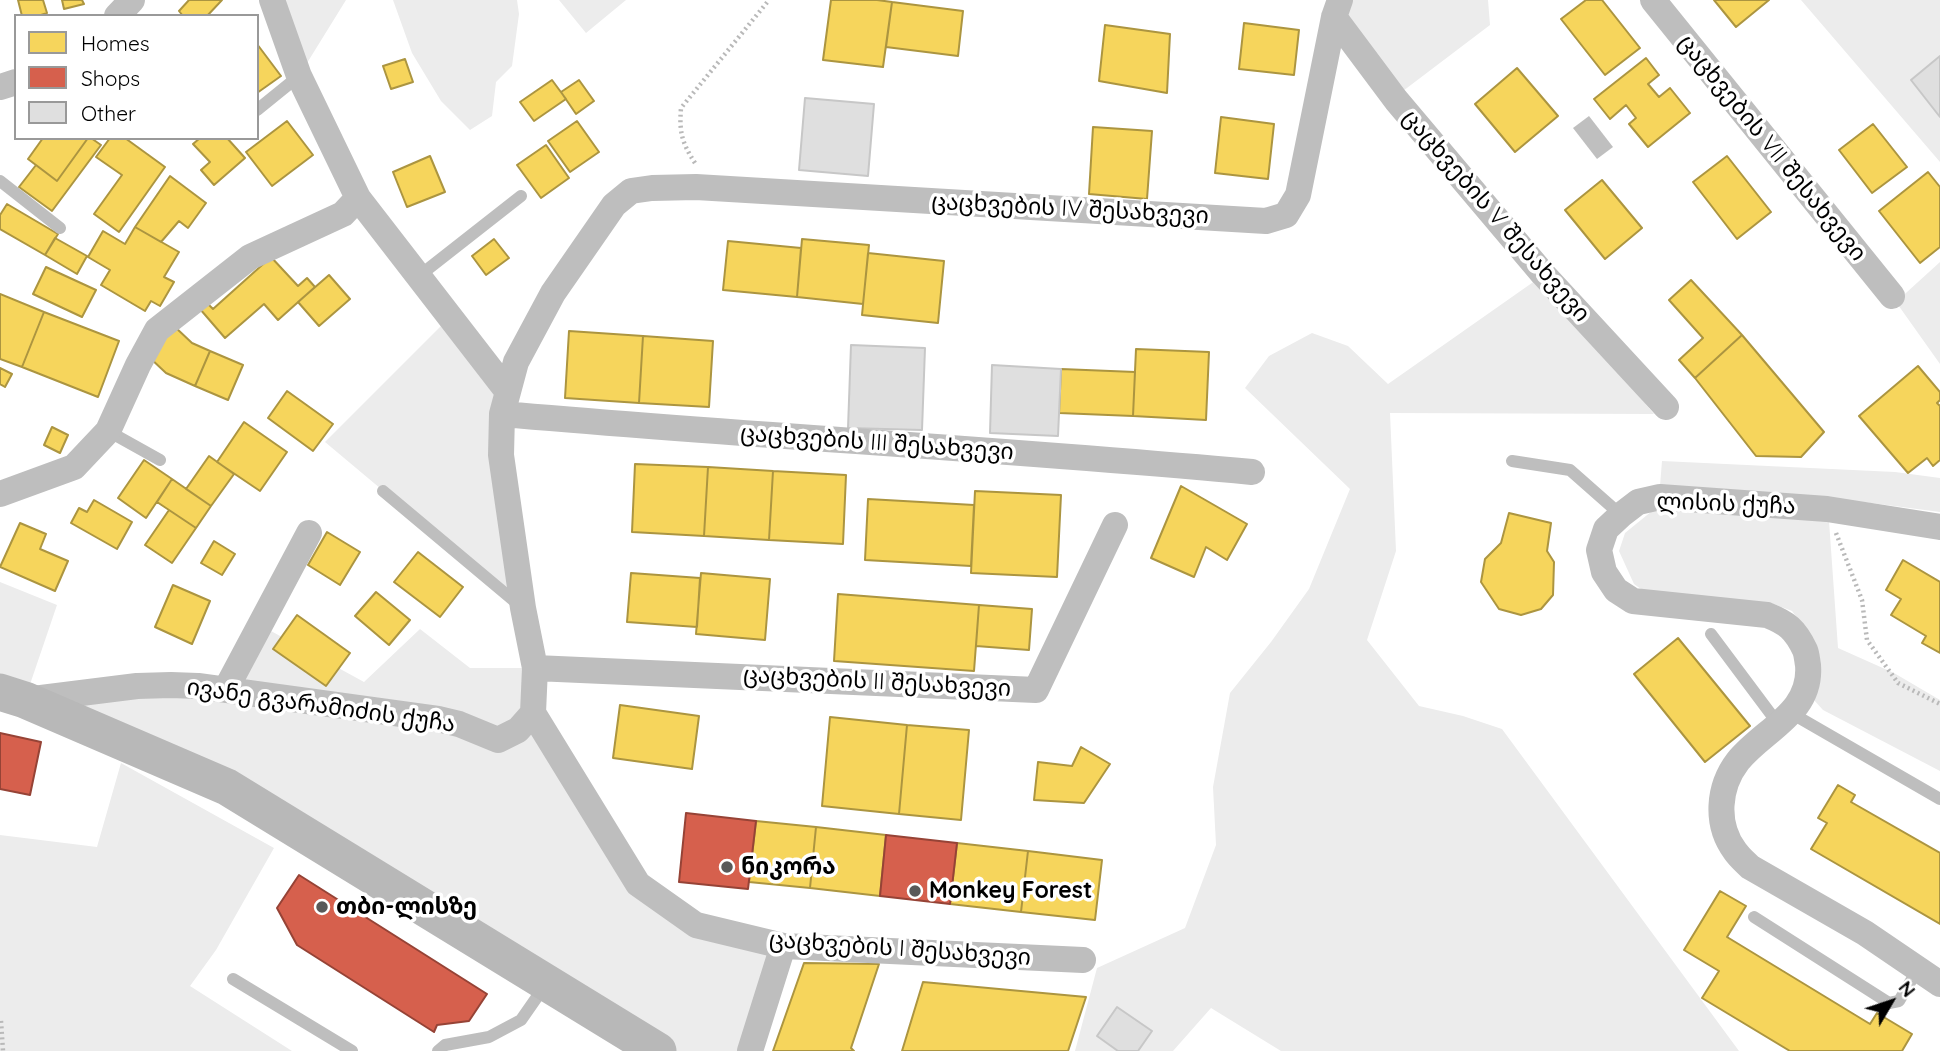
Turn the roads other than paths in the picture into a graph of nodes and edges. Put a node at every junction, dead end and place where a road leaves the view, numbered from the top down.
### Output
1 (132, 0) edge
2 (272, 0) edge
3 (1653, 0) edge
4 (1337, 9) edge
5 (119, 14) edge
6 (299, 76) junction
7 (259, 108) edge
8 (0, 181) edge
9 (521, 196) dead end
10 (358, 198) junction
11 (60, 228) dead end
12 (419, 276) junction
13 (1892, 296) dead end
14 (505, 403) junction
15 (1667, 407) dead end
16 (108, 431) junction
17 (160, 460) dead end
18 (1512, 461) dead end
19 (1252, 472) dead end
20 (383, 491) dead end
21 (0, 494) edge
22 (1621, 515) junction
23 (1115, 525) dead end
24 (1935, 529) edge
25 (309, 533) dead end
26 (523, 608) junction
27 (1711, 634) dead end
28 (535, 668) junction
29 (226, 690) junction
30 (12, 696) edge
31 (533, 713) junction
32 (1785, 719) junction
33 (1940, 799) edge
34 (1754, 917) dead end
35 (783, 946) junction
36 (1083, 960) dead end
37 (1918, 969) junction
38 (233, 979) dead end
39 (547, 984) junction
40 (1940, 984) edge
41 (352, 1051) edge
42 (439, 1051) edge
43 (658, 1051) edge
44 (750, 1051) edge

1 - 5 street
2 - 6 street
3 - 13 street, ცაცხვების VII შესახვევი
4 - 14 street, ცაცხვების IV შესახვევი
4 - 15 street, ცაცხვების V შესახვევი
6 - 7 lane
6 - 10 street
8 - 11 lane
9 - 12 lane
10 - 12 street
10 - 16 street
12 - 14 street
14 - 19 street, ცაცხვების III შესახვევი
14 - 26 street
16 - 17 lane
16 - 21 street
18 - 22 lane
20 - 26 lane
22 - 24 street, ლისის ქუჩა
22 - 32 street, ლისის ქუჩა
23 - 28 street, ცაცხვების II შესახვევი
25 - 29 street
26 - 28 street
27 - 32 lane
28 - 31 street
29 - 30 street, ივანე გვარამიძის ქუჩა
29 - 31 street, ივანე გვარამიძის ქუჩა
30 - 39 main road
31 - 35 street, ცაცხვების I შესახვევი
32 - 33 lane
32 - 37 street, ლისის ქუჩა
34 - 37 lane
35 - 36 street, ცაცხვების I შესახვევი
35 - 44 street
37 - 40 street, ლისის ქუჩა
38 - 41 lane
39 - 42 lane
39 - 43 main road

